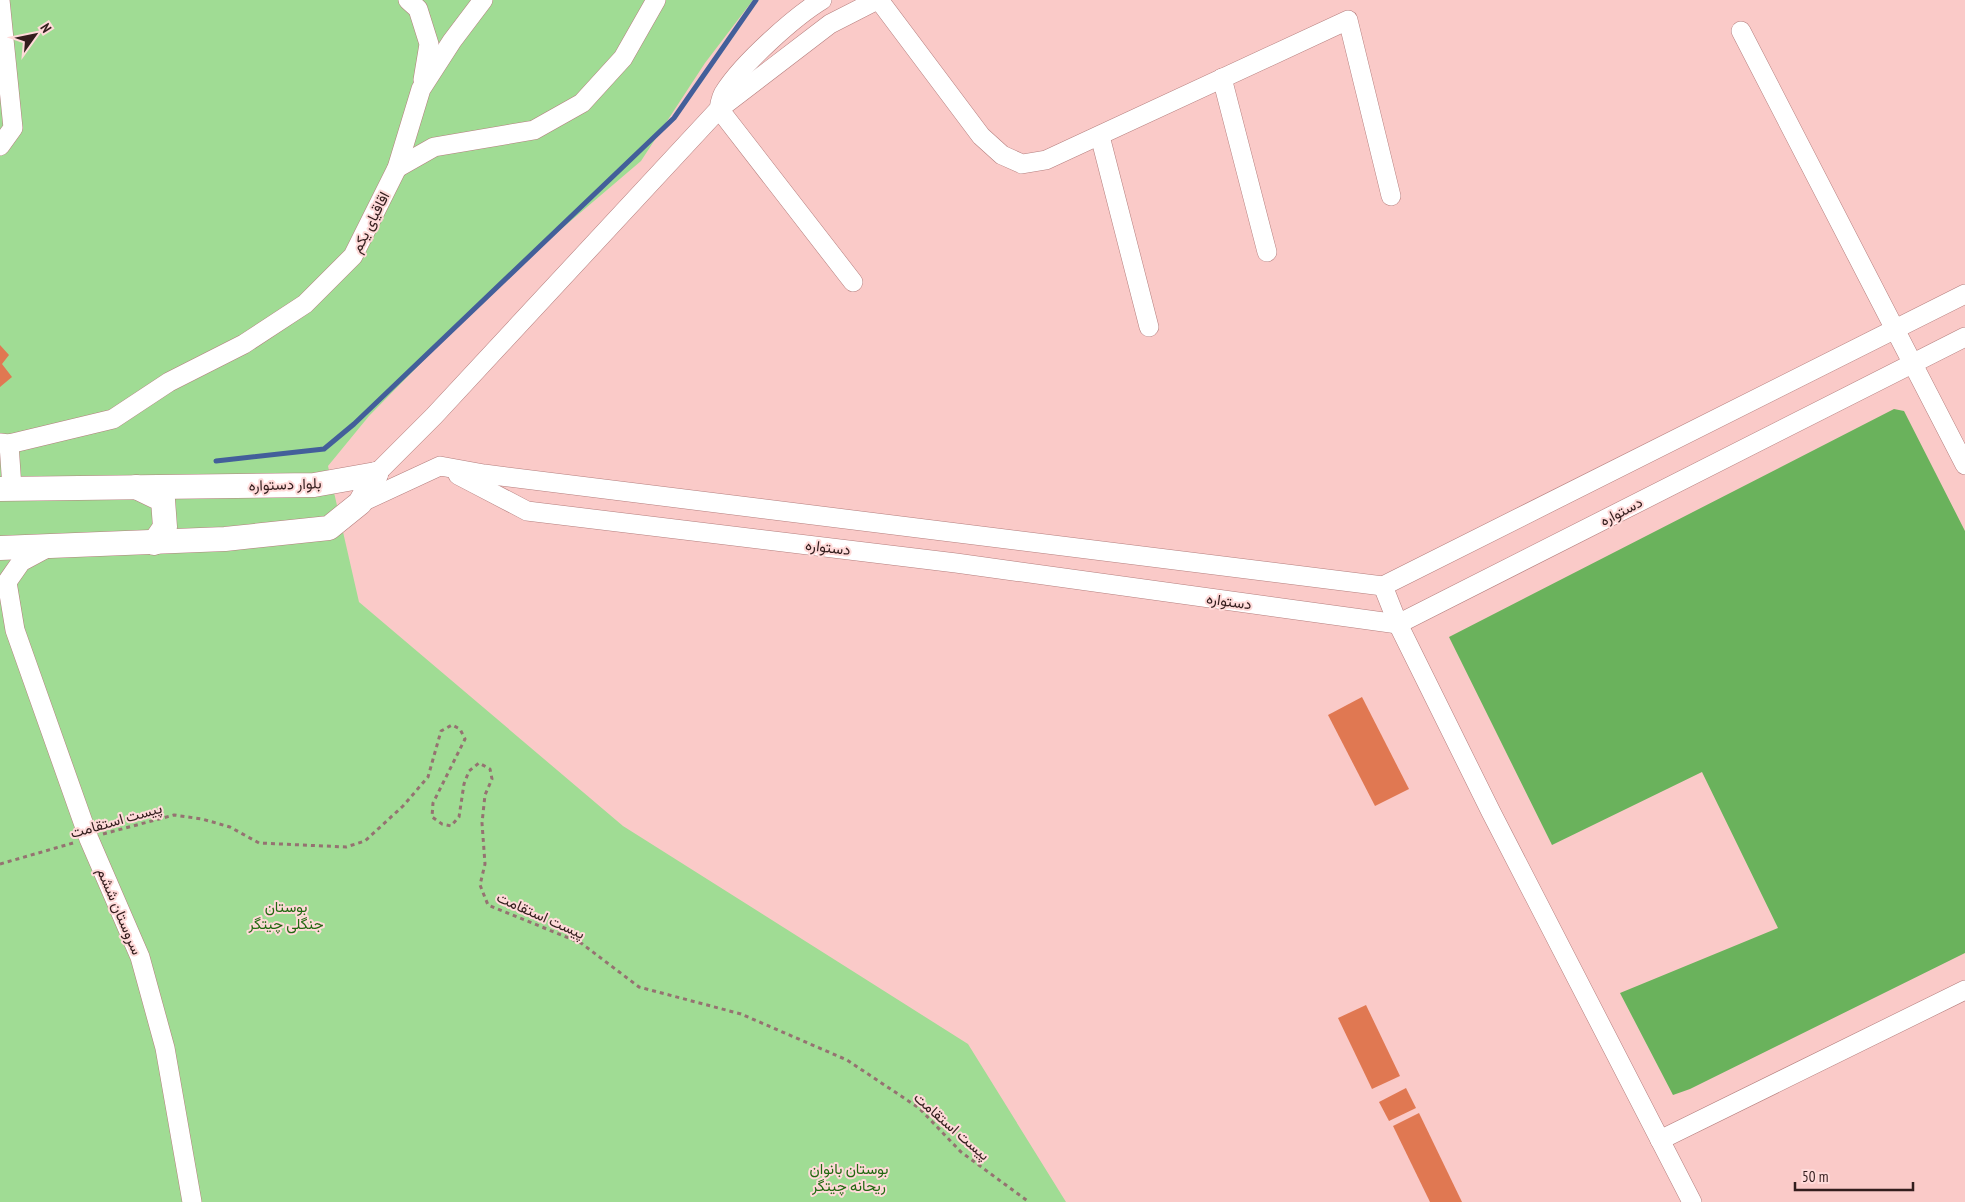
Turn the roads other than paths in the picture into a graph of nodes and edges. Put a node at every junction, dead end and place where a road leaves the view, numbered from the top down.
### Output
1 (0, 0) edge
2 (408, 0) edge
3 (483, 0) edge
4 (656, 0) edge
5 (822, 0) edge
6 (878, 0) edge
7 (1741, 31) dead end
8 (1222, 78) junction
9 (421, 89) junction
10 (719, 109) junction
11 (1100, 136) junction
12 (0, 146) edge
13 (397, 168) junction
14 (1391, 196) dead end
15 (1267, 252) dead end
16 (853, 282) dead end
17 (1965, 294) edge
18 (1149, 327) dead end
19 (1895, 329) junction
20 (1965, 337) edge
21 (1913, 364) junction
22 (4, 444) edge
23 (1965, 465) edge
24 (440, 466) junction
25 (376, 474) junction
26 (134, 487) junction
27 (6, 488) edge
28 (360, 503) junction
29 (154, 542) junction
30 (50, 546) junction
31 (0, 548) edge
32 (1383, 586) junction
33 (0, 604) edge
34 (1398, 624) junction
35 (15, 630) junction
36 (1965, 990) edge
37 (1660, 1140) junction
38 (192, 1202) edge
39 (1692, 1202) edge

1 - 12 street
2 - 9 street
3 - 9 street
4 - 13 street
5 - 10 street
6 - 10 street
6 - 11 street
7 - 19 street
8 - 11 street
8 - 14 street
8 - 15 street
9 - 13 street, اقاقیای یکم
10 - 16 street
10 - 25 street
11 - 18 street
13 - 22 street, اقاقیای یکم
17 - 19 street
19 - 21 street
19 - 32 street
20 - 21 street, دستواره
21 - 23 street
21 - 34 street, دستواره
22 - 27 street
24 - 28 street
24 - 32 street
24 - 34 street, دستواره
25 - 26 main road, بلوار دستواره
25 - 28 main road
26 - 27 main road, بلوار دستواره
26 - 29 main road
28 - 29 main road
29 - 30 main road
30 - 31 main road
30 - 35 street
32 - 34 street
33 - 35 street
34 - 37 street
35 - 38 street, سروستان ششم
36 - 37 street
37 - 39 street

